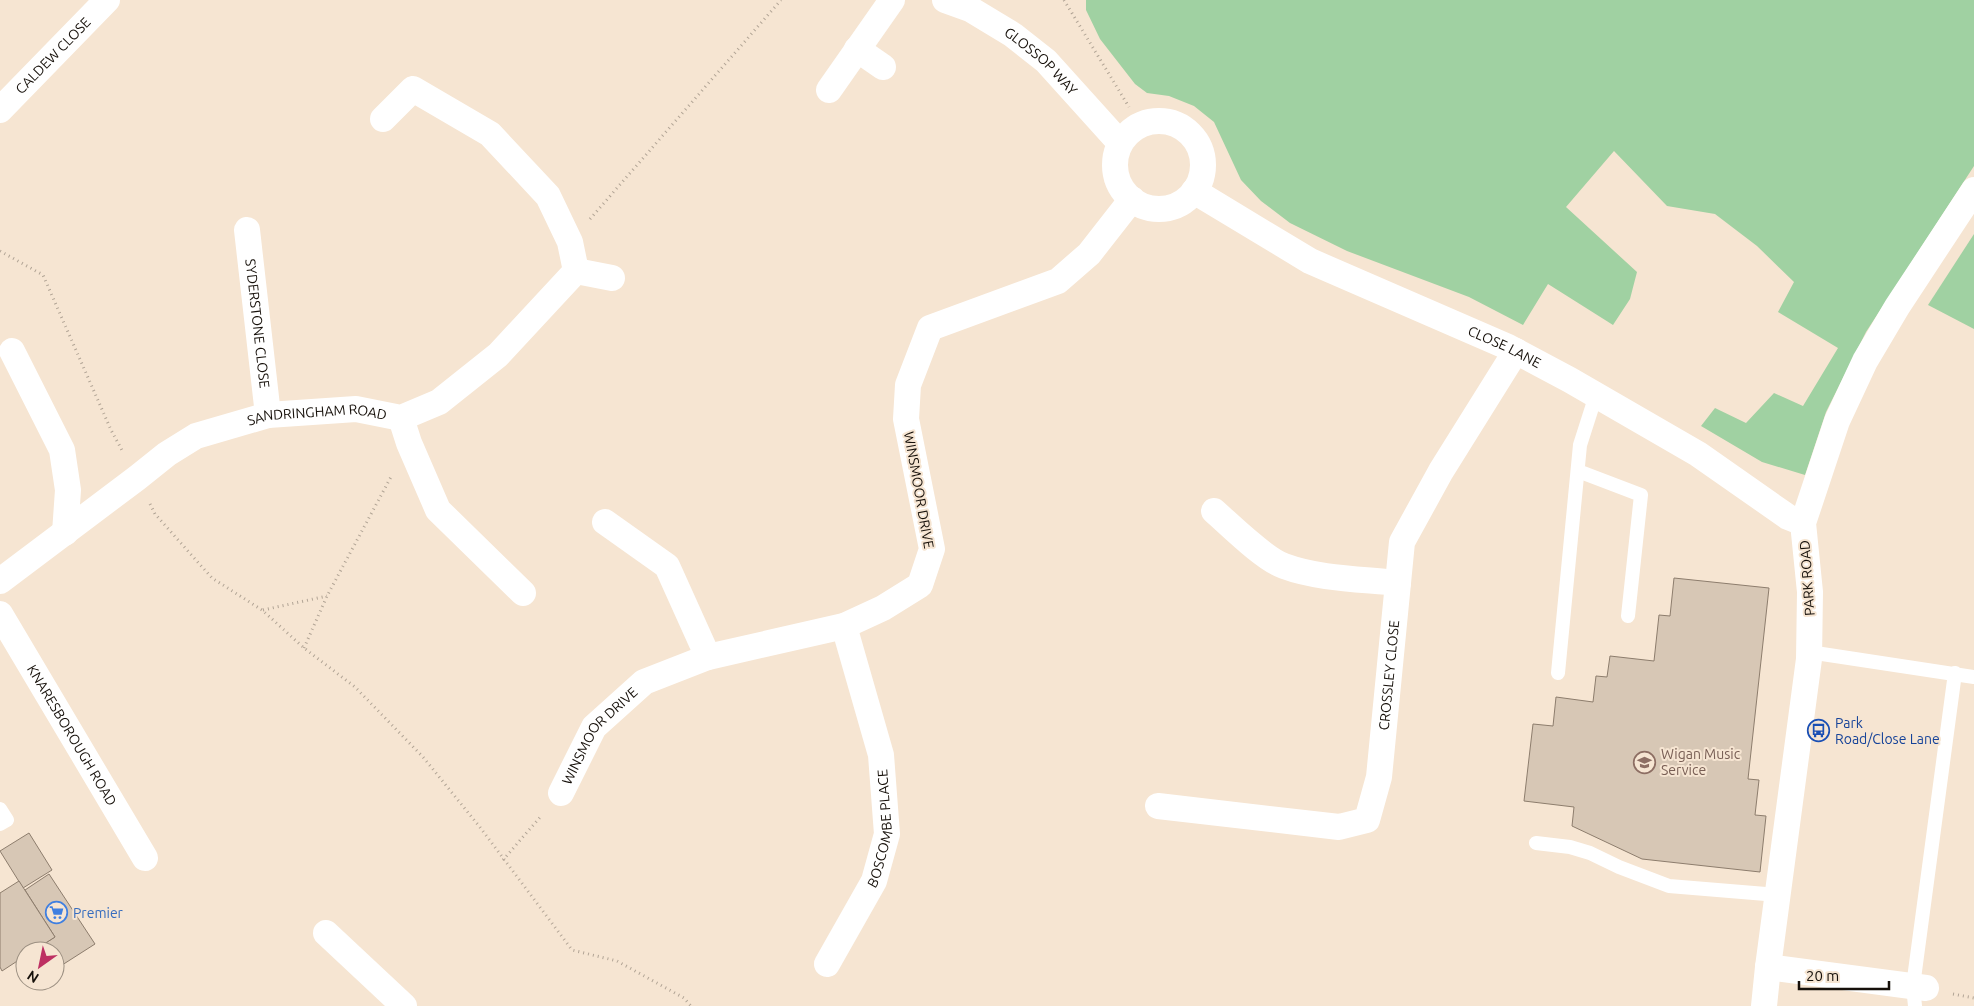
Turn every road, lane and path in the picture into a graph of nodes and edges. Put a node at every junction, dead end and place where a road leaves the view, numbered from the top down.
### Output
1 (107, 0) edge
2 (781, 0) edge
3 (892, 0) edge
4 (945, 0) edge
5 (1064, 0) edge
6 (858, 49) junction
7 (882, 67) dead end
8 (829, 90) dead end
9 (0, 110) edge
10 (383, 118) dead end
11 (1139, 125) junction
12 (1120, 142) junction
13 (1194, 190) junction
14 (1974, 190) edge
15 (1132, 199) junction
16 (246, 230) dead end
17 (570, 242) junction
18 (0, 251) edge
19 (576, 271) junction
20 (612, 278) dead end
21 (12, 351) dead end
22 (1516, 351) junction
23 (1596, 396) junction
24 (268, 415) junction
25 (401, 418) junction
26 (409, 443) junction
27 (1578, 471) junction
28 (137, 478) junction
29 (1214, 511) dead end
30 (605, 522) dead end
31 (1803, 523) junction
32 (65, 533) junction
33 (0, 580) edge
34 (1398, 583) junction
35 (523, 593) dead end
36 (327, 596) junction
37 (262, 610) junction
38 (0, 614) edge
39 (1628, 616) dead end
40 (844, 626) junction
41 (304, 648) junction
42 (1809, 652) junction
43 (708, 657) junction
44 (1558, 673) dead end
45 (1956, 673) junction
46 (1974, 677) edge
47 (561, 793) joint
48 (1158, 806) dead end
49 (0, 808) edge
50 (0, 824) edge
51 (1536, 843) dead end
52 (145, 858) dead end
53 (503, 860) junction
54 (1778, 894) junction
55 (326, 933) dead end
56 (827, 964) dead end
57 (1768, 967) junction
58 (1918, 993) edge
59 (404, 1006) edge
60 (691, 1006) edge
61 (1764, 1006) edge

1 - 9 street, CALDEW CLOSE
2 - 17 path
3 - 6 street
4 - 12 street, GLOSSOP WAY
5 - 11 path
6 - 7 street
6 - 8 street
10 - 17 street
11 - 12 street
11 - 13 street
12 - 15 street
13 - 15 street
13 - 22 street, CLOSE LANE
14 - 31 street, PARK ROAD
15 - 40 street, WINSMOOR DRIVE
16 - 24 street, SYDERSTONE CLOSE
17 - 19 street
18 - 28 path
19 - 20 street
19 - 25 street, SANDRINGHAM ROAD
21 - 32 street
22 - 23 street, CLOSE LANE
22 - 34 street, CROSSLEY CLOSE
23 - 27 lane
23 - 31 street, CLOSE LANE
24 - 25 street, SANDRINGHAM ROAD
24 - 28 street, SANDRINGHAM ROAD
25 - 26 street
26 - 35 street
26 - 36 path
27 - 39 lane
27 - 44 lane
28 - 32 street, SANDRINGHAM ROAD
28 - 37 path
29 - 34 street
30 - 43 street
31 - 42 street, PARK ROAD
32 - 33 street, SANDRINGHAM ROAD
34 - 48 street, CROSSLEY CLOSE
36 - 37 path
36 - 41 path
37 - 41 path
38 - 52 street, KNARESBOROUGH ROAD
40 - 43 street, WINSMOOR DRIVE
40 - 56 street, BOSCOMBE PLACE
41 - 53 path
42 - 45 lane
42 - 54 street, PARK ROAD
43 - 47 street, WINSMOOR DRIVE
45 - 46 lane
45 - 58 lane
47 - 53 path
49 - 50 lane
51 - 54 lane
53 - 60 path
54 - 57 street, PARK ROAD
55 - 59 street
57 - 58 street
57 - 61 street, PARK ROAD

